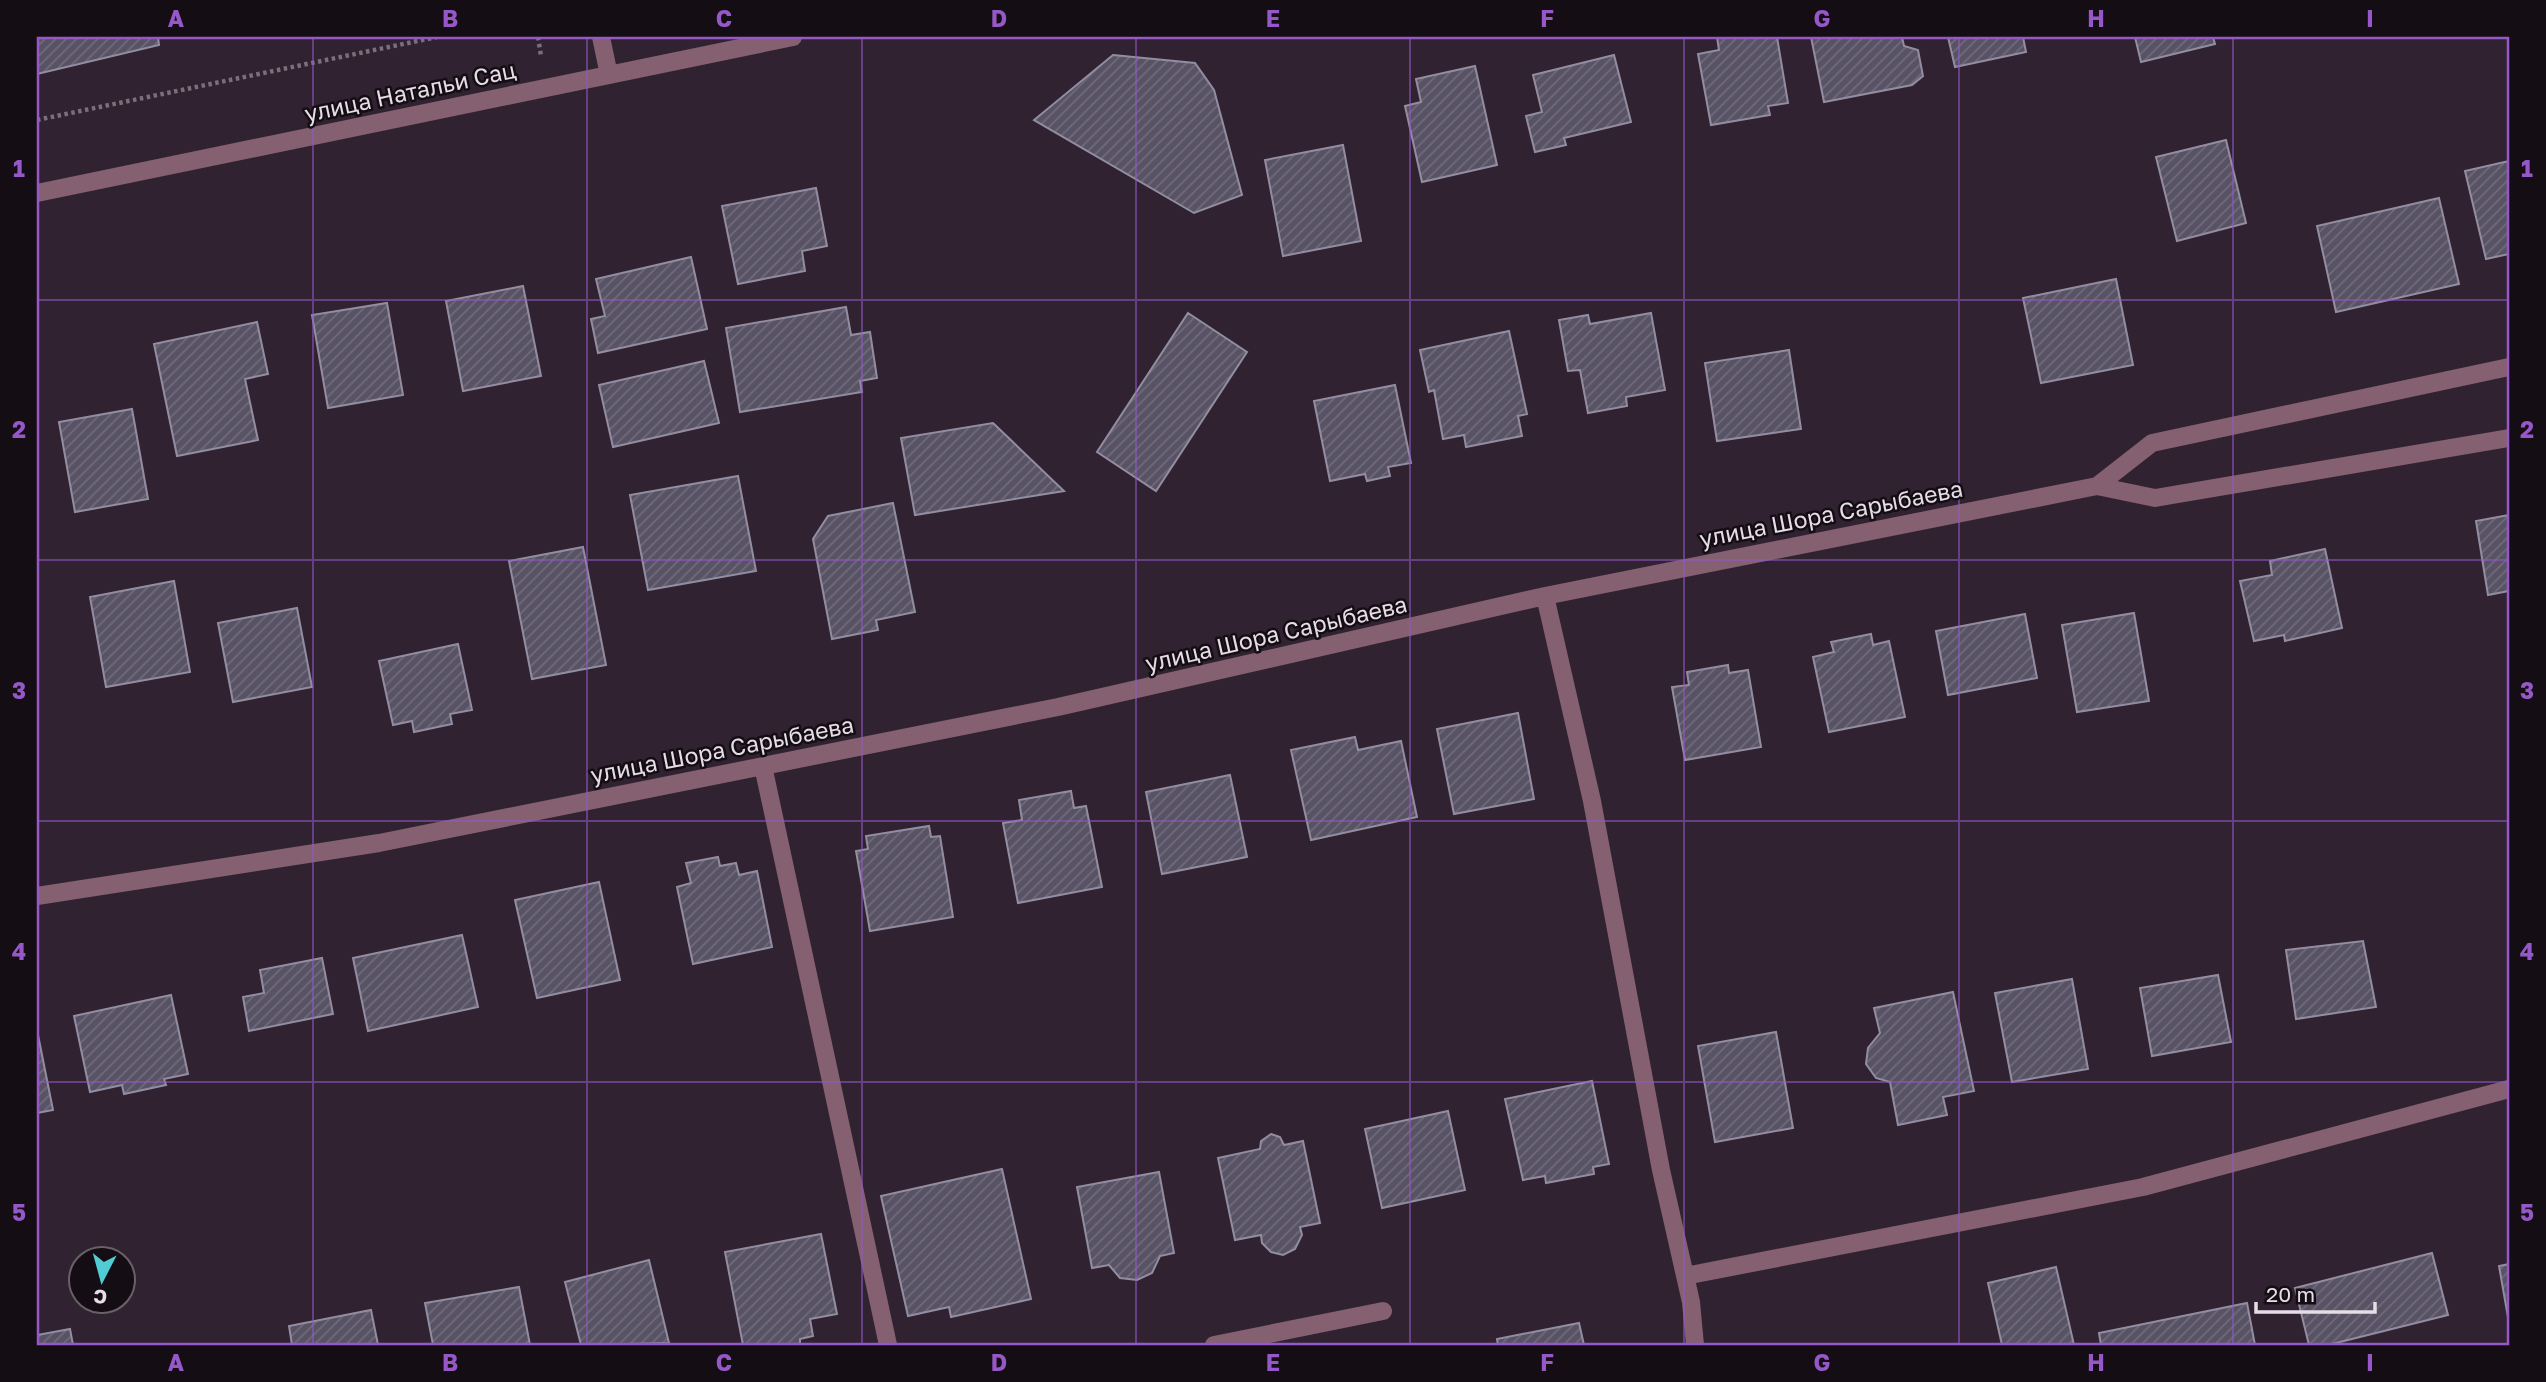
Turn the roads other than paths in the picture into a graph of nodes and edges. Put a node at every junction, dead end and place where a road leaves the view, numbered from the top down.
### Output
1 (601, 37) edge
2 (793, 37) edge
3 (609, 75) junction
4 (37, 193) edge
5 (2509, 367) edge
6 (2509, 438) edge
7 (2097, 486) junction
8 (1545, 596) junction
9 (763, 766) junction
10 (37, 896) edge
11 (2509, 1089) edge
12 (1685, 1276) junction
13 (1383, 1311) dead end
14 (888, 1345) edge
15 (1214, 1345) edge
16 (1695, 1345) edge

1 - 3 street
2 - 3 street, улица Натальи Сац
3 - 4 street, улица Натальи Сац
5 - 7 street, улица Шора Сарыбаева
6 - 7 street
7 - 8 street, улица Шора Сарыбаева
8 - 9 street, улица Шора Сарыбаева
8 - 12 street
9 - 10 street, улица Шора Сарыбаева
9 - 14 street
11 - 12 street
12 - 16 street
13 - 15 street

